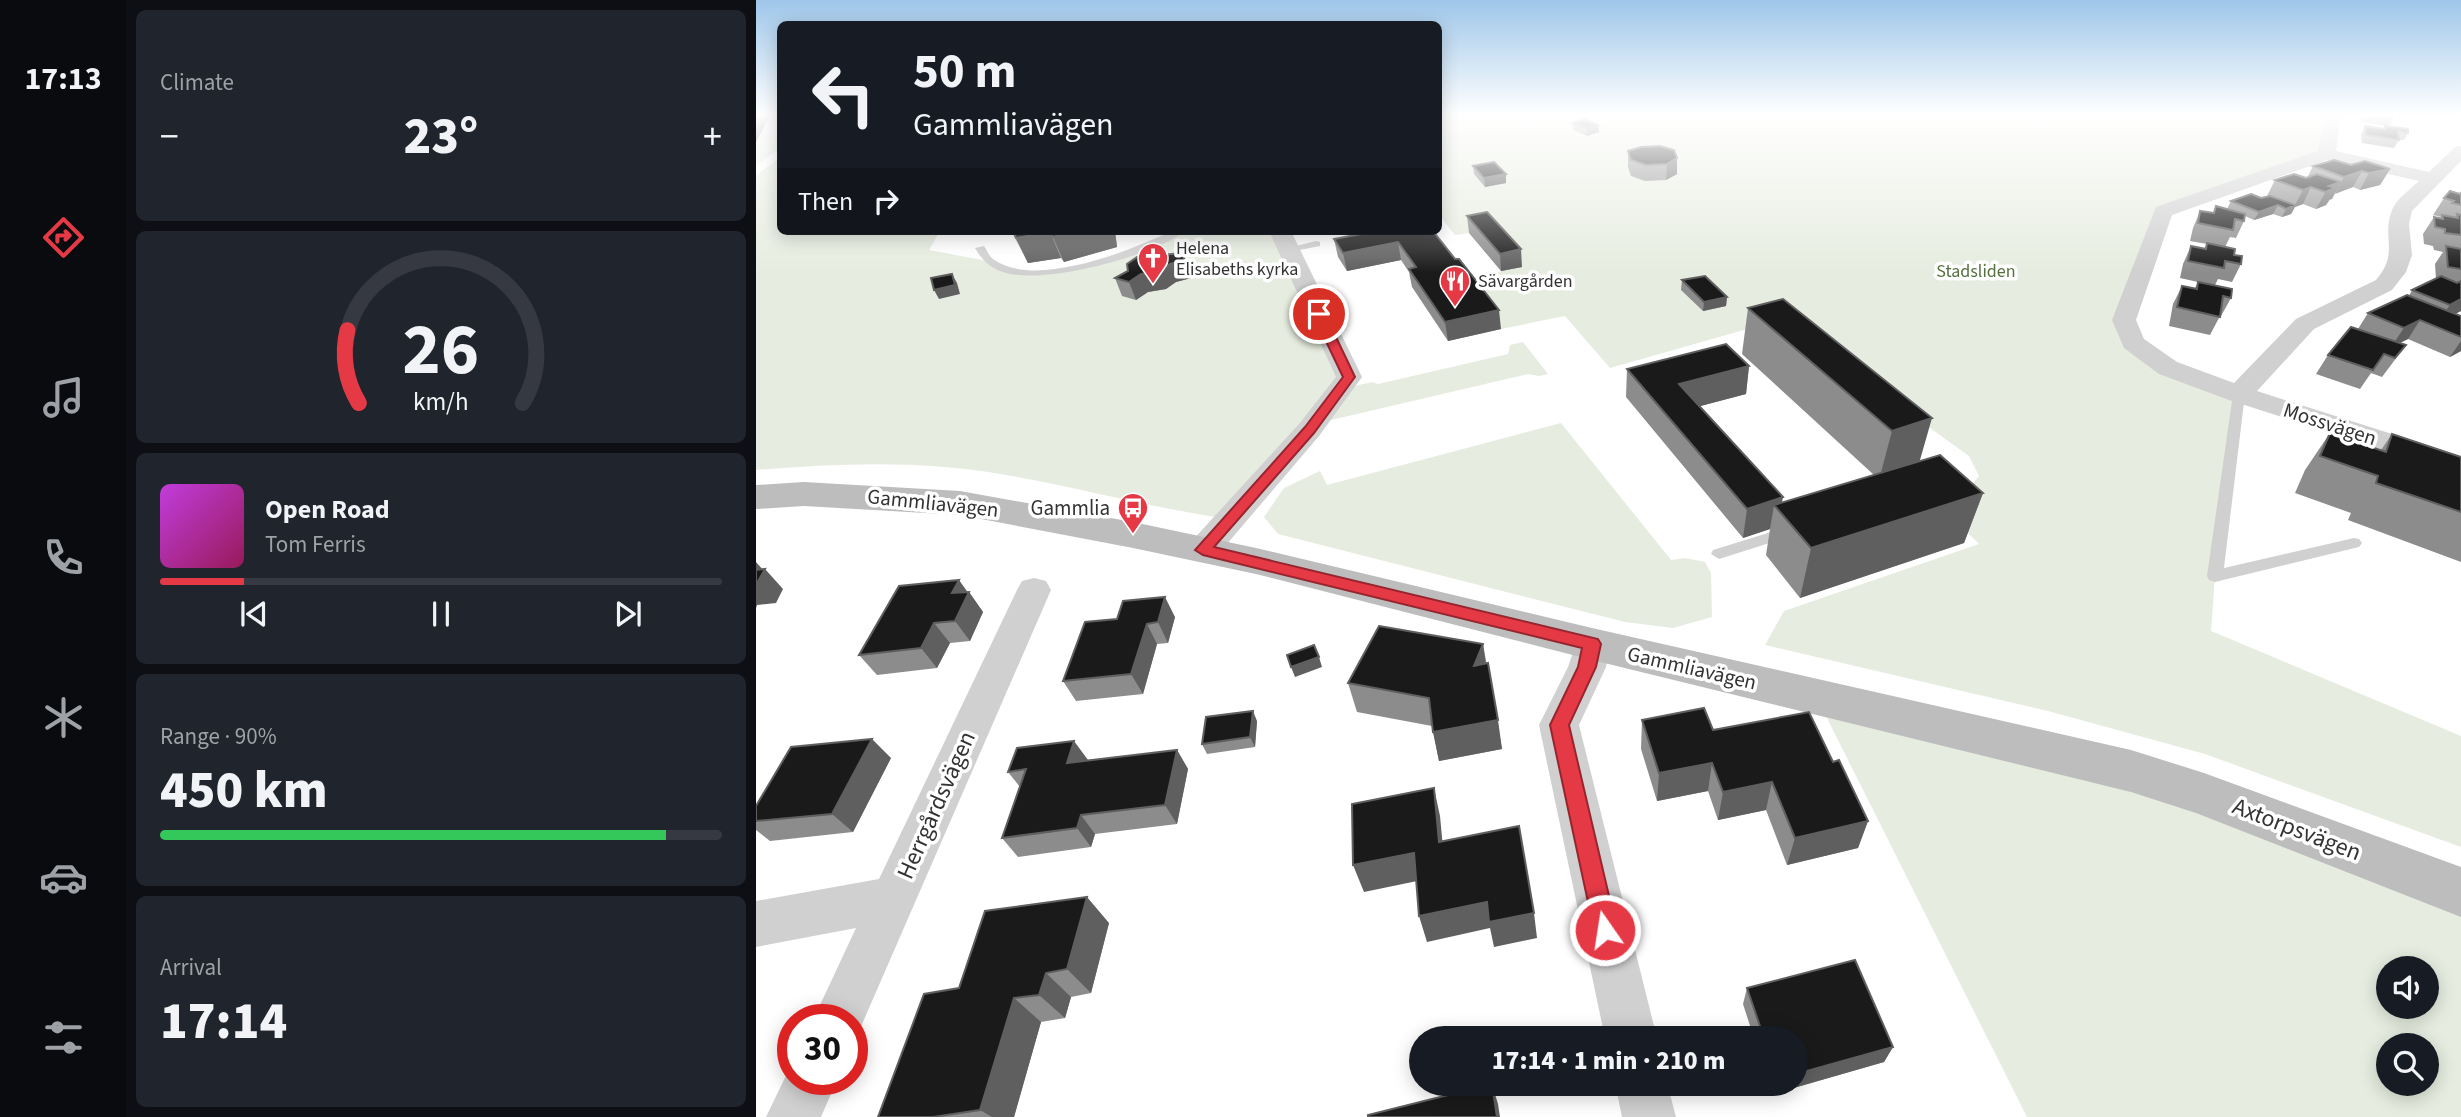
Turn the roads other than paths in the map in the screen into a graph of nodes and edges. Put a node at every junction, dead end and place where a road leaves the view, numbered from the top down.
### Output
1 (2286, 168) edge
2 (2387, 168) edge
3 (2444, 168) edge
4 (2434, 179) junction
5 (1172, 235) edge
6 (1285, 240) edge
7 (1316, 244) dead end
8 (980, 248) dead end
9 (2239, 394) junction
10 (2461, 466) edge
11 (756, 497) edge
12 (1796, 529) edge
13 (2354, 543) dead end
14 (1203, 550) junction
15 (1719, 554) dead end
16 (1034, 590) dead end
17 (1592, 644) junction
18 (2131, 771) joint
19 (2461, 892) edge
20 (894, 898) junction
21 (756, 925) edge
22 (845, 1004) edge
23 (1628, 1026) edge
24 (803, 1095) edge
25 (1644, 1096) edge
26 (793, 1117) edge
27 (1649, 1117) edge

1 - 9 street, Mossvägen
2 - 4 street
3 - 4 street
4 - 9 street
5 - 8 lane
6 - 7 lane
6 - 14 street
9 - 10 street, Mossvägen
9 - 13 lane
11 - 14 street, Gammliavägen
12 - 15 lane
14 - 17 street, Gammliavägen
16 - 20 street, Herrgårdsvägen
17 - 18 street, Gammliavägen
17 - 23 street
18 - 19 street, Axtorpsvägen
20 - 21 street
20 - 22 street, Herrgårdsvägen
24 - 26 street
25 - 27 street

